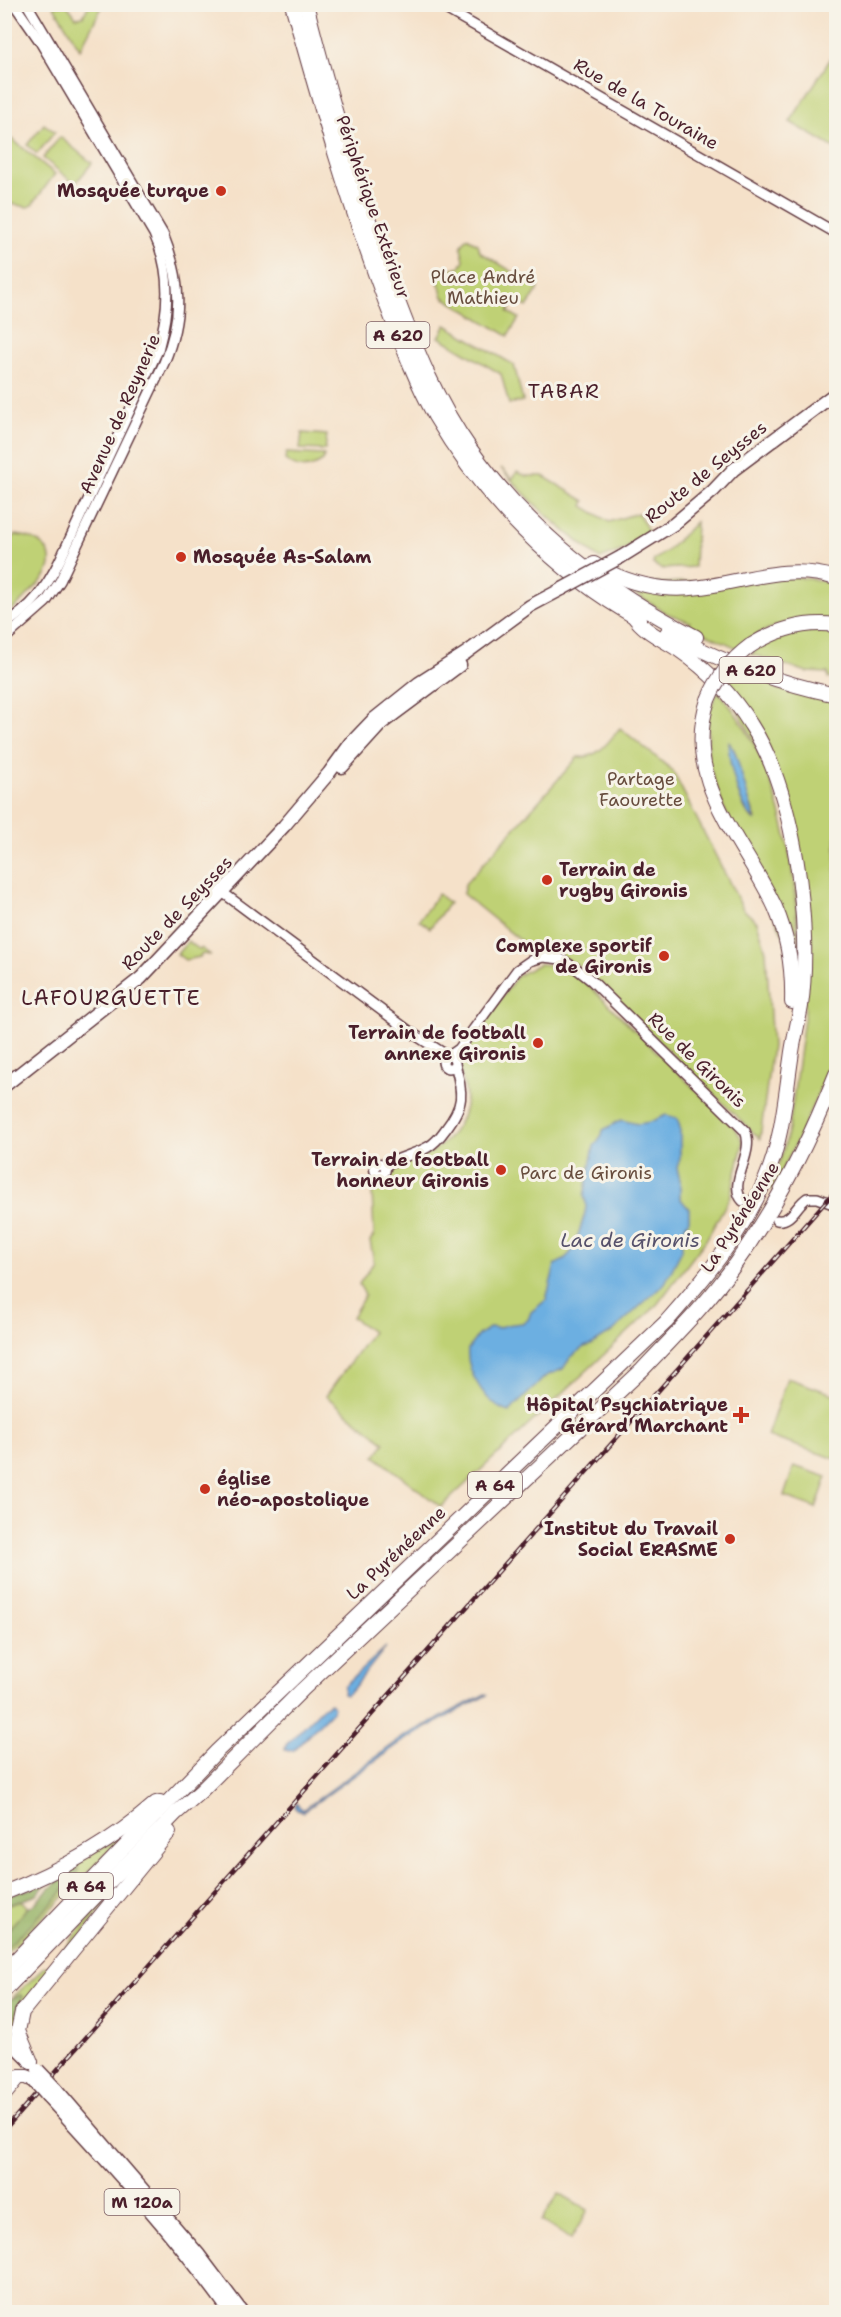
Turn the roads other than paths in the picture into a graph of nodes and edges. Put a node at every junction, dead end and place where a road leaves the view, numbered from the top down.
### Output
1 (14, 4) edge
2 (27, 4) edge
3 (292, 4) edge
4 (306, 4) edge
5 (316, 4) edge
6 (437, 4) edge
7 (324, 67) junction
8 (837, 233) edge
9 (837, 393) edge
10 (531, 519) junction
11 (837, 578) edge
12 (633, 615) junction
13 (837, 625) edge
14 (6, 632) edge
15 (837, 686) edge
16 (837, 695) edge
17 (222, 892) junction
18 (794, 1032) junction
19 (450, 1061) junction
20 (837, 1074) edge
21 (4, 1086) edge
22 (388, 1164) dead end
23 (743, 1201) dead end
24 (837, 1205) edge
25 (777, 1220) dead end
26 (201, 1791) junction
27 (169, 1801) junction
28 (4, 1893) edge
29 (4, 1972) edge
30 (4, 1991) edge
31 (4, 2035) edge
32 (4, 2043) edge
33 (4, 2062) edge
34 (34, 2071) junction
35 (4, 2079) edge
36 (52, 2093) junction
37 (4, 2095) edge
38 (230, 2313) edge
39 (242, 2313) edge

1 - 14 street, Avenue de Reynerie
2 - 14 street, Avenue de Reynerie
3 - 12 highway, Périphérique Extérieur / A 620
4 - 7 highway, A 620
5 - 7 highway
6 - 8 street, Rue de la Touraine
7 - 10 highway, A 620
9 - 17 main road, Route de Seysses, bridge
10 - 11 highway
10 - 15 highway, A 620
12 - 16 highway, Périphérique Extérieur / A 620
12 - 18 highway
13 - 18 highway, bridge
17 - 19 street
17 - 21 main road, Route de Seysses
18 - 27 highway, La Pyrénéenne / A 64
19 - 22 street
19 - 23 street, Rue de Gironis
20 - 26 highway, La Pyrénéenne / A 64
24 - 25 street
26 - 30 highway, La Pyrénéenne / A 64
26 - 34 highway
27 - 28 highway
27 - 29 highway, La Pyrénéenne / A 64
31 - 34 main road, M 120a
32 - 34 main road, M 120a
33 - 35 highway
34 - 36 main road, M 120a, bridge
34 - 37 highway
36 - 38 main road, M 120a
36 - 39 main road, M 120a

